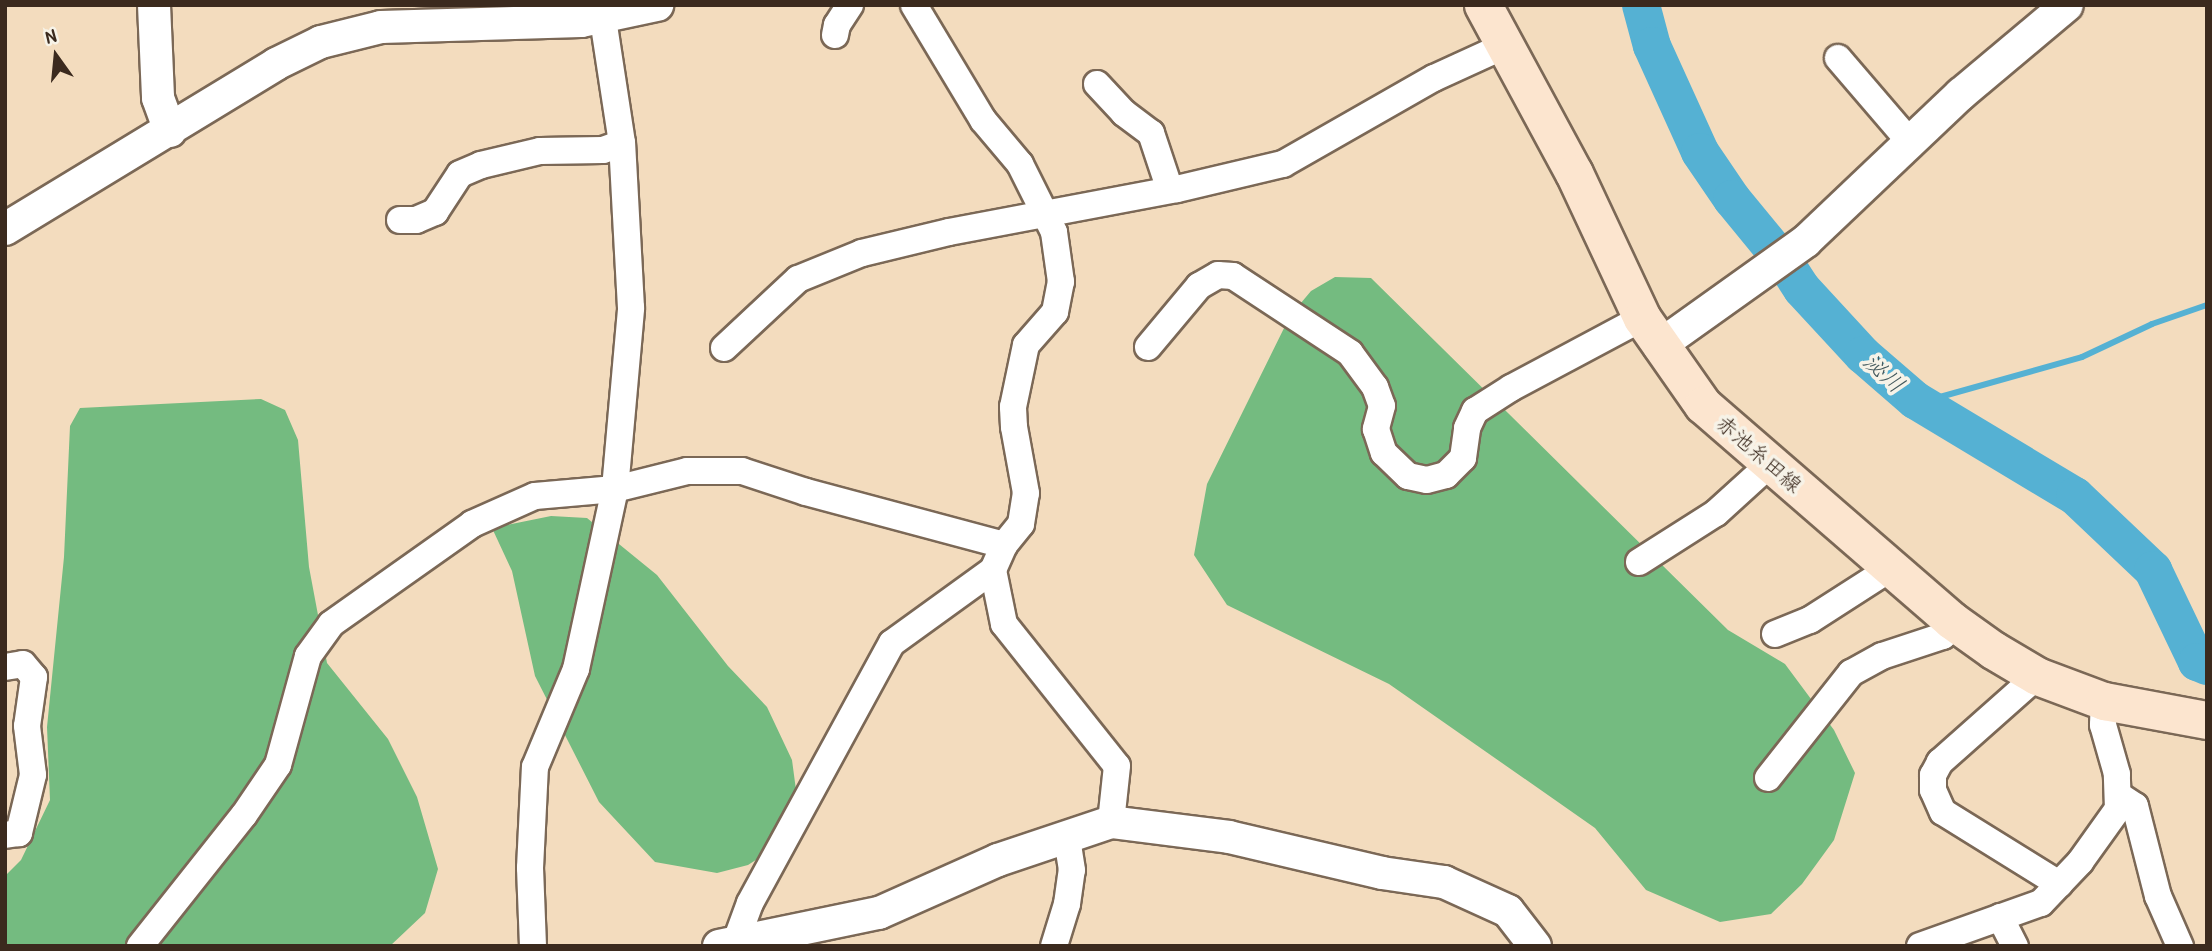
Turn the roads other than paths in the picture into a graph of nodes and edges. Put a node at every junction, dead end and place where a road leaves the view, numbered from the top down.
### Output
1 (154, 5) edge
2 (657, 5) edge
3 (850, 5) edge
4 (914, 5) edge
5 (1483, 5) edge
6 (2067, 5) edge
7 (587, 15) edge
8 (835, 35) dead end
9 (1504, 46) junction
10 (1838, 58) dead end
11 (1097, 84) dead end
12 (170, 131) junction
13 (1910, 142) junction
14 (622, 143) junction
15 (1170, 190) junction
16 (1047, 214) junction
17 (400, 220) dead end
18 (5, 229) edge
19 (1651, 332) junction
20 (1148, 347) dead end
21 (724, 348) dead end
22 (1770, 464) junction
23 (615, 489) junction
24 (1004, 545) junction
25 (1639, 562) dead end
26 (1891, 568) junction
27 (993, 570) junction
28 (1955, 622) junction
29 (1775, 634) dead end
30 (5, 667) edge
31 (2037, 676) junction
32 (2104, 701) junction
33 (2207, 720) edge
34 (1768, 778) dead end
35 (2118, 795) junction
36 (1111, 822) junction
37 (5, 835) edge
38 (1068, 837) junction
39 (2059, 884) junction
40 (2000, 916) junction
41 (728, 943) edge
42 (139, 946) edge
43 (533, 946) edge
44 (1054, 946) edge
45 (1535, 946) edge
46 (1920, 946) edge
47 (2015, 946) edge
48 (2180, 946) edge

1 - 12 street
2 - 7 street
3 - 8 street
4 - 16 street
5 - 9 main road, 赤池糸田線
6 - 13 street
7 - 12 street
7 - 14 street
9 - 15 street
9 - 19 main road, 赤池糸田線
10 - 13 street
11 - 15 street
12 - 18 street
13 - 19 street
14 - 17 street
14 - 23 street
15 - 16 street
16 - 21 street
16 - 24 street
19 - 20 street
19 - 22 main road, 赤池糸田線
22 - 25 street
22 - 26 main road, 赤池糸田線
23 - 24 street
23 - 42 street
23 - 43 street
24 - 27 street
26 - 28 main road, 赤池糸田線
26 - 29 street
27 - 36 street
27 - 41 street
28 - 31 main road, 赤池糸田線
28 - 34 street
30 - 37 street
31 - 32 main road, 赤池糸田線
31 - 39 street
32 - 33 main road, 赤池糸田線
32 - 35 street
35 - 39 street
35 - 48 street
36 - 38 street
36 - 45 street
38 - 41 street
38 - 44 street
39 - 40 street
40 - 46 street
40 - 47 street

